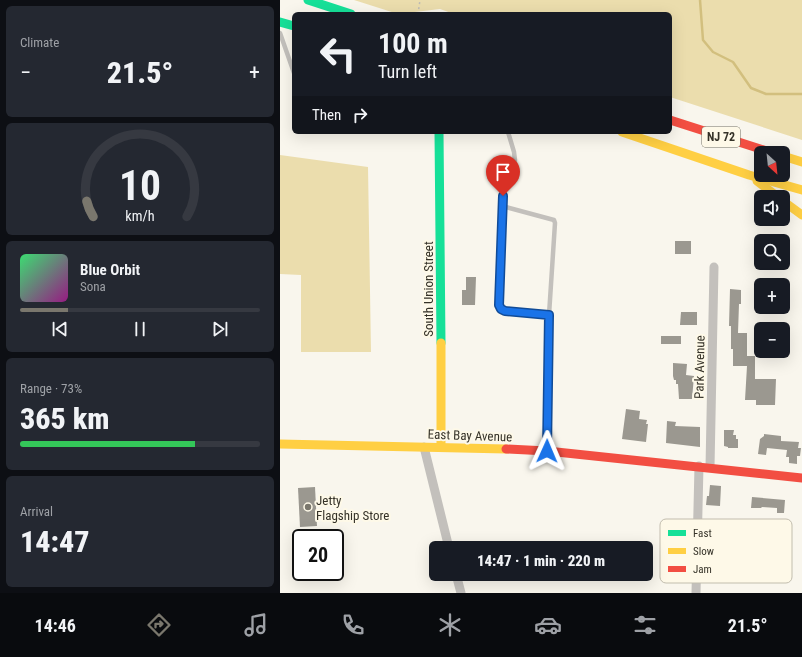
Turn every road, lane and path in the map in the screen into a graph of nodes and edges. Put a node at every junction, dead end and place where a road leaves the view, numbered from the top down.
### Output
1 (308, 0) edge
2 (420, 0) edge
3 (345, 12) edge
4 (418, 12) edge
5 (280, 22) edge
6 (292, 25) edge
7 (280, 33) edge
8 (292, 67) edge
9 (672, 121) edge
10 (439, 134) edge
11 (509, 134) edge
12 (628, 134) edge
13 (754, 147) edge
14 (790, 158) edge
15 (802, 162) edge
16 (749, 175) junction
17 (769, 190) edge
18 (802, 190) edge
19 (502, 206) junction
20 (790, 206) edge
21 (802, 215) edge
22 (714, 267) dead end
23 (549, 315) junction
24 (280, 444) edge
25 (424, 447) junction
26 (440, 447) junction
27 (547, 451) junction
28 (700, 466) junction
29 (710, 467) junction
30 (802, 478) edge
31 (698, 519) edge
32 (447, 541) edge
33 (458, 581) edge
34 (696, 583) edge
35 (461, 593) edge
36 (696, 593) edge

1 - 3 main road
2 - 4 path
5 - 6 main road
7 - 8 lane
9 - 13 main road, NJ 72
10 - 26 main road, South Union Street
11 - 19 lane
12 - 16 main road, NJ 72
14 - 15 main road
16 - 17 main road
16 - 18 main road, NJ 72
19 - 23 lane
19 - 23 lane
20 - 21 main road
22 - 29 street, Park Avenue
23 - 27 lane
24 - 25 main road, East Bay Avenue
25 - 26 main road, East Bay Avenue
25 - 32 street
26 - 27 main road, East Bay Avenue
27 - 28 main road, East Bay Avenue
28 - 29 main road, East Bay Avenue
28 - 31 street
29 - 30 main road, East Bay Avenue
33 - 35 street
34 - 36 street

